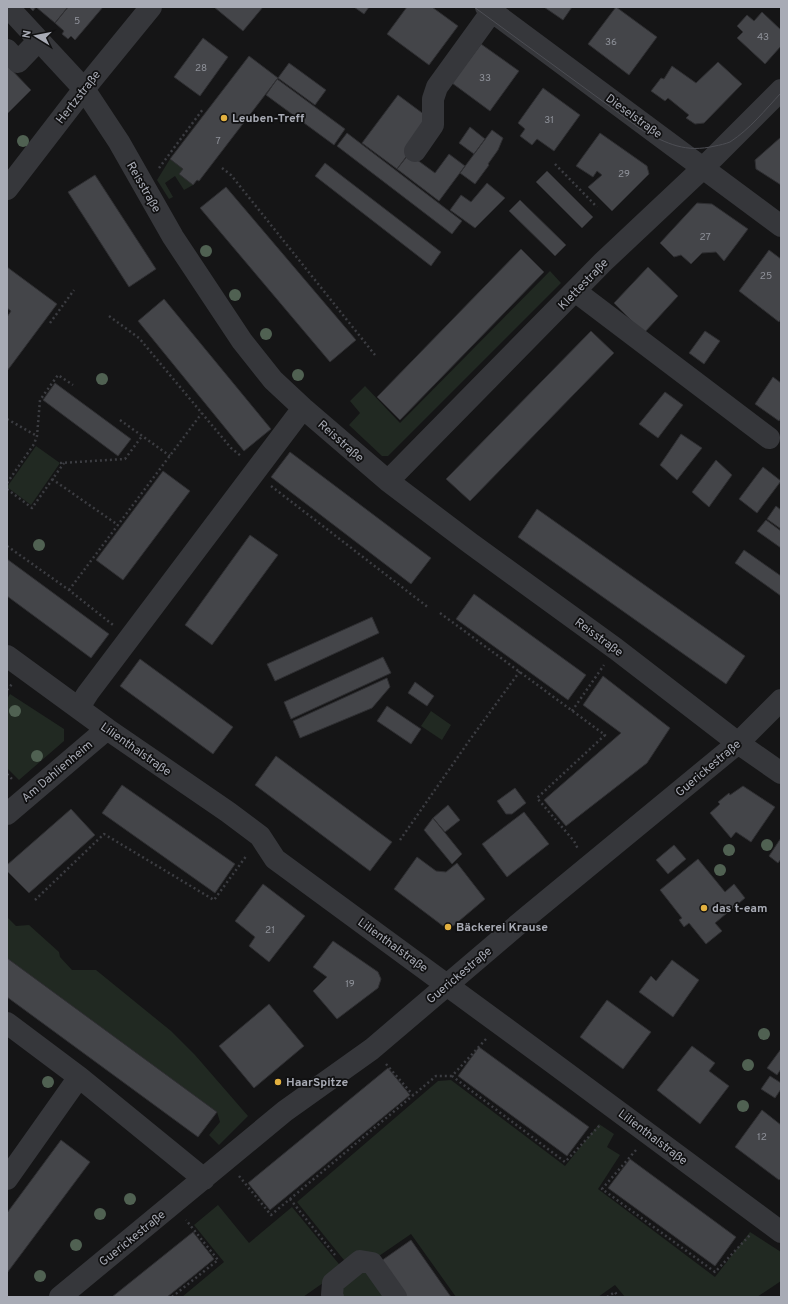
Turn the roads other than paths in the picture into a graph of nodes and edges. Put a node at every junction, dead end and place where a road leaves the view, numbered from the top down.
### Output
1 (8, 7) edge
2 (151, 7) edge
3 (489, 9) edge
4 (39, 40) junction
5 (7, 50) edge
6 (84, 89) junction
7 (781, 90) edge
8 (415, 151) dead end
9 (704, 167) junction
10 (7, 189) edge
11 (781, 226) edge
12 (575, 291) junction
13 (303, 408) junction
14 (769, 438) dead end
15 (388, 481) junction
16 (7, 656) edge
17 (781, 700) edge
18 (79, 707) junction
19 (107, 728) junction
20 (738, 743) junction
21 (781, 773) edge
22 (7, 814) edge
23 (447, 984) junction
24 (7, 1023) edge
25 (79, 1077) junction
26 (7, 1179) edge
27 (204, 1179) junction
28 (773, 1226) edge
29 (60, 1297) edge
30 (333, 1297) edge
31 (396, 1297) edge

1 - 4 street, Reisstraße
2 - 6 street, Hertzstraße
3 - 8 street
3 - 9 street, Dieselstraße
4 - 5 street
4 - 6 street, Reisstraße
6 - 10 street, Hertzstraße
6 - 13 street, Reisstraße
7 - 9 street, Klettestraße
9 - 11 street, Dieselstraße
9 - 12 street, Klettestraße
12 - 14 street
12 - 15 street, Klettestraße
13 - 15 street, Reisstraße
13 - 18 street
15 - 20 street, Reisstraße
16 - 18 street, Lilienthalstraße
17 - 20 street, Guerickestraße
18 - 19 street, Lilienthalstraße
19 - 22 street, Am Dahlienheim
19 - 23 street, Lilienthalstraße
20 - 21 street, Reisstraße
20 - 23 street, Guerickestraße
23 - 27 street, Guerickestraße
23 - 28 street, Lilienthalstraße
24 - 25 street
25 - 26 street
25 - 27 street
27 - 29 street, Guerickestraße
30 - 31 street

